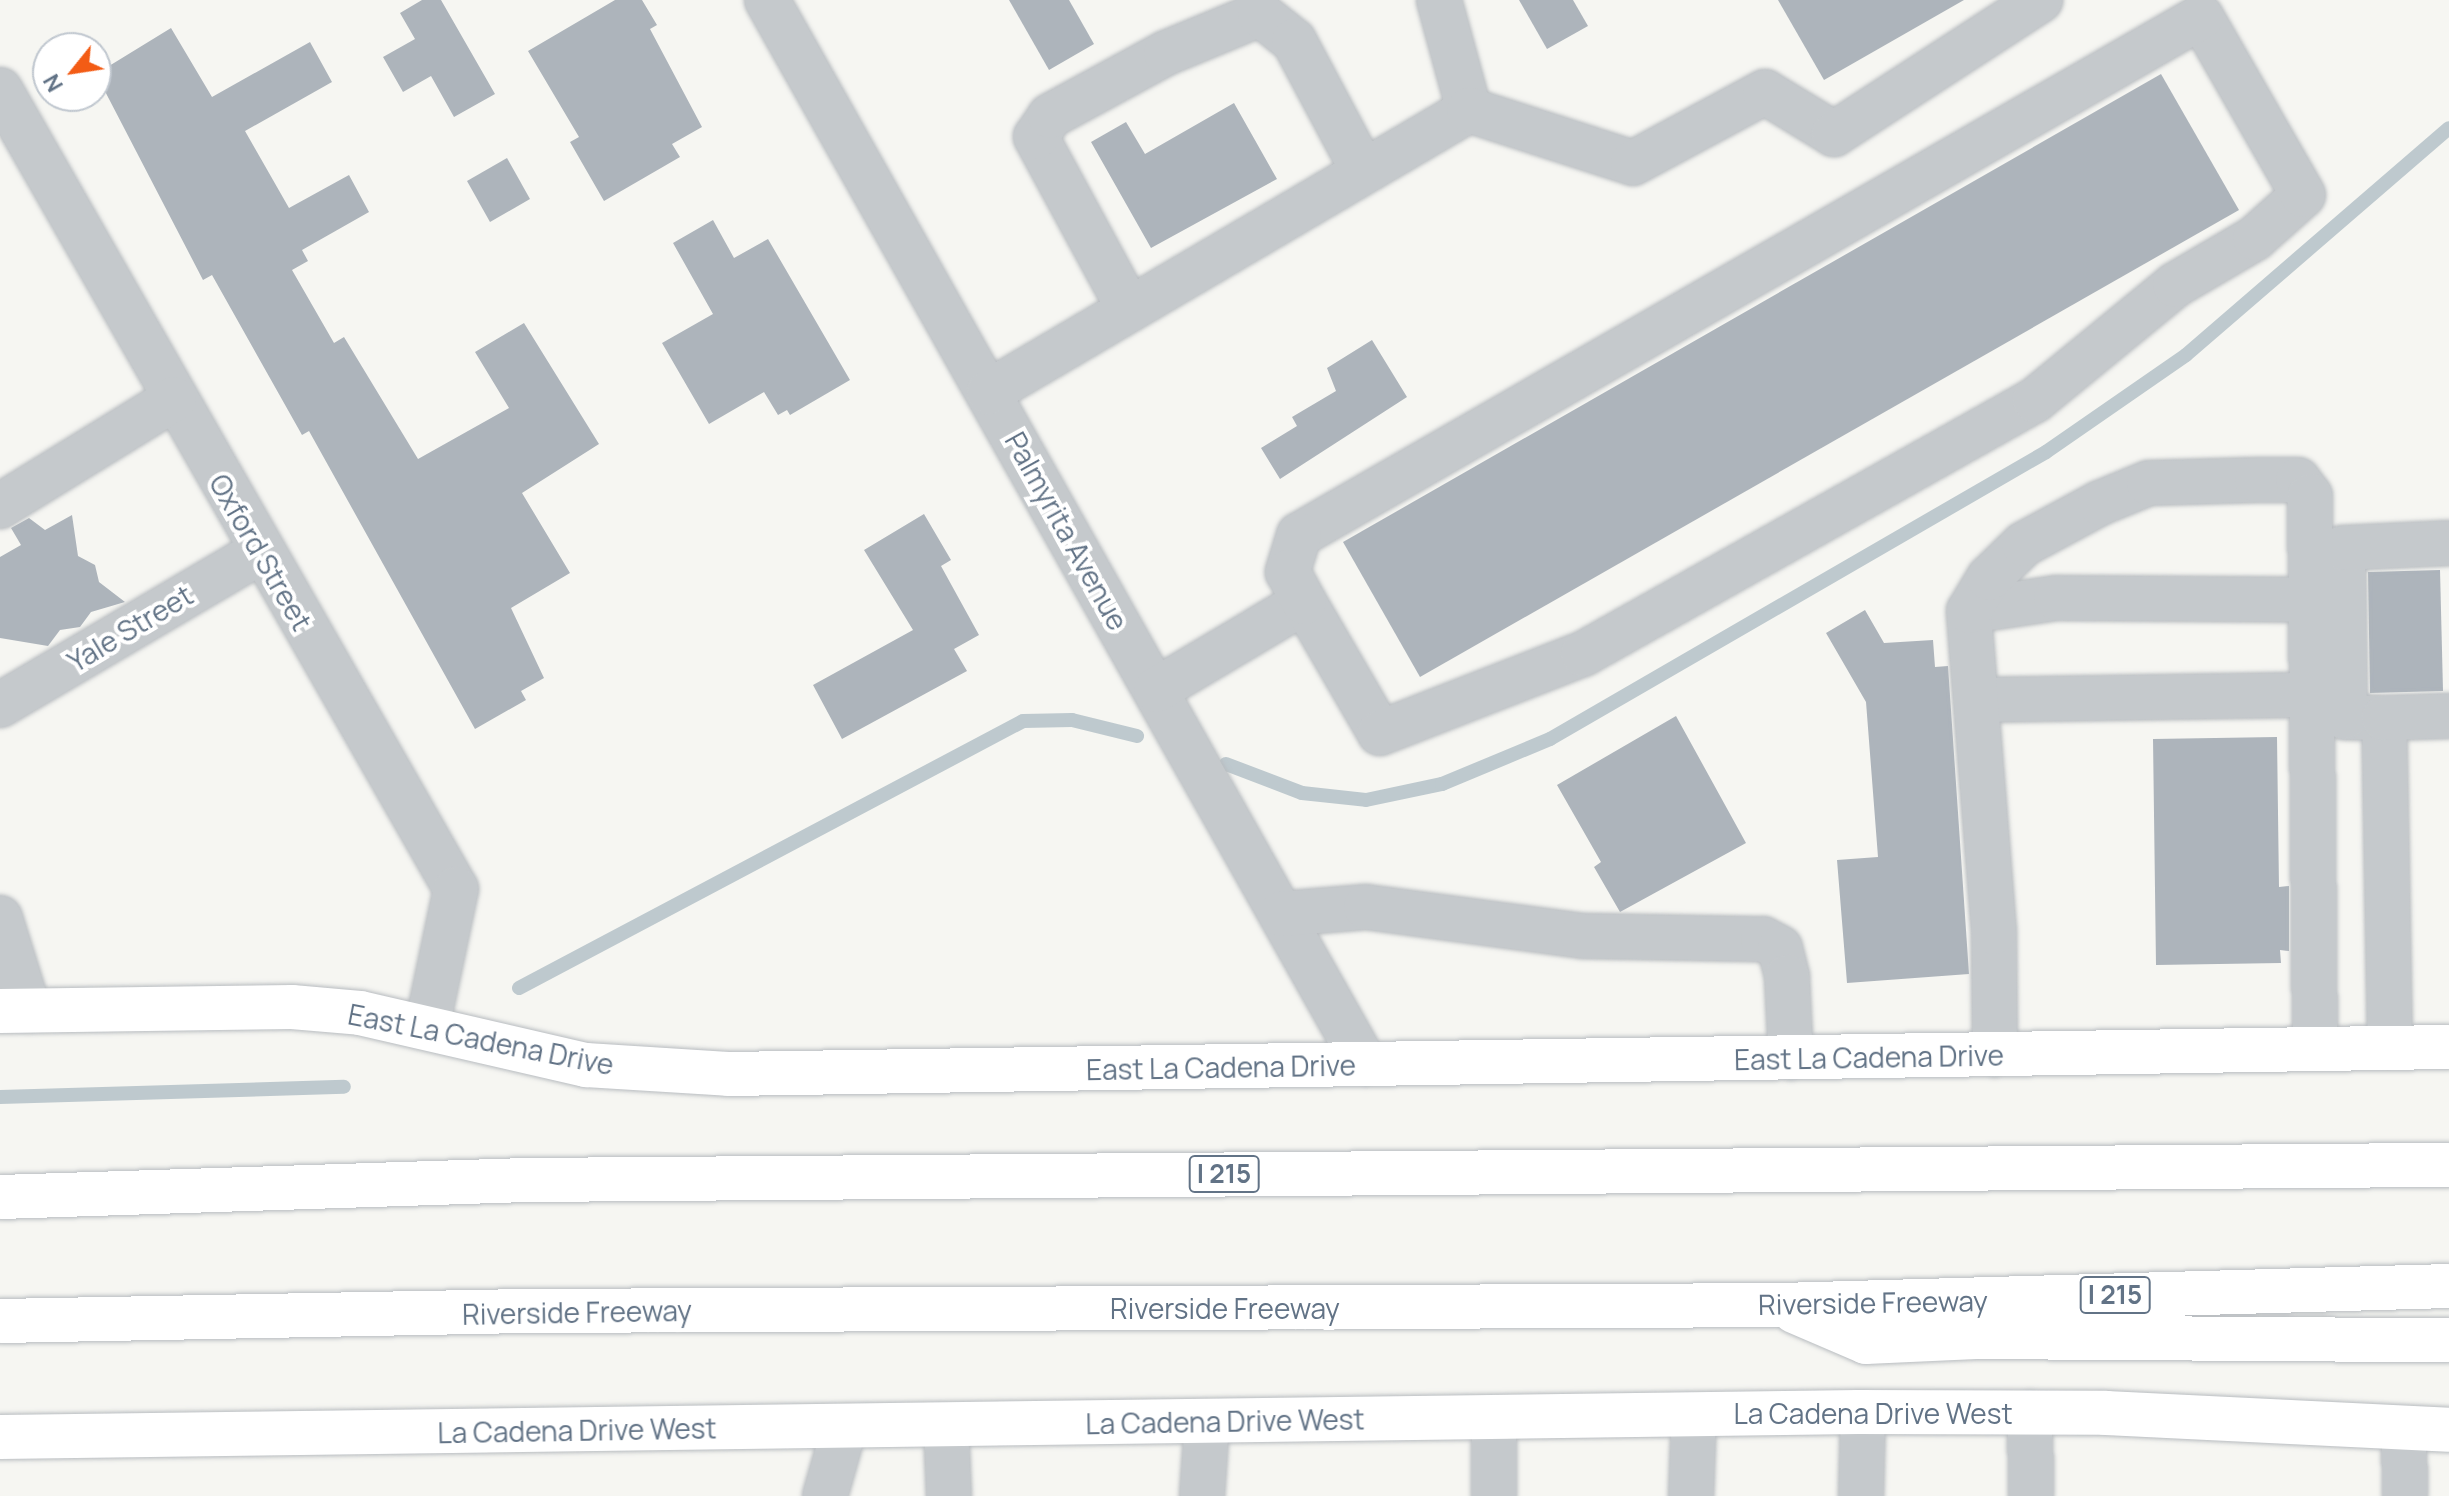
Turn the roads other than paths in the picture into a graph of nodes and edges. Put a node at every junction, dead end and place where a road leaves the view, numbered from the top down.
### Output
1 (767, 0) edge
2 (1439, 0) edge
3 (2040, 0) edge
4 (2210, 9) edge
5 (0, 90) edge
6 (1469, 110) junction
7 (1363, 171) junction
8 (1129, 309) junction
9 (989, 392) junction
10 (174, 399) junction
11 (0, 506) edge
12 (2449, 543) edge
13 (261, 551) junction
14 (2311, 600) junction
15 (1304, 602) junction
16 (1969, 611) junction
17 (1156, 690) junction
18 (2312, 695) junction
19 (1977, 700) junction
20 (0, 705) edge
21 (2449, 716) edge
22 (2384, 718) junction
23 (1281, 914) junction
24 (0, 918) edge
25 (15, 1011) edge
26 (427, 1027) junction
27 (2449, 1047) edge
28 (2390, 1048) junction
29 (2315, 1049) junction
30 (1995, 1055) junction
31 (1791, 1058) junction
32 (1365, 1064) junction
33 (2449, 1165) edge
34 (0, 1197) edge
35 (2449, 1286) edge
36 (1781, 1305) junction
37 (0, 1321) edge
38 (2449, 1340) edge
39 (1863, 1412) junction
40 (2030, 1412) junction
41 (1694, 1415) junction
42 (1494, 1418) junction
43 (1207, 1422) junction
44 (946, 1425) junction
45 (845, 1426) junction
46 (2404, 1428) junction
47 (2449, 1430) edge
48 (0, 1437) edge
49 (825, 1496) edge
50 (949, 1496) edge
51 (1202, 1496) edge
52 (1494, 1496) edge
53 (1691, 1496) edge
54 (1861, 1496) edge
55 (2031, 1496) edge
56 (2405, 1496) edge

1 - 9 street, Palmyrita Avenue
2 - 6 street
3 - 6 street
4 - 15 street
4 - 15 street
5 - 10 street, Oxford Street
6 - 7 street
7 - 8 street
7 - 8 street
8 - 9 street
9 - 17 street, Palmyrita Avenue
10 - 11 street
10 - 13 street, Oxford Street
12 - 22 street
13 - 20 street, Yale Street
13 - 26 street, Oxford Street
14 - 16 street
14 - 16 street
14 - 18 street
15 - 17 street
16 - 19 street
17 - 23 street, Palmyrita Avenue
18 - 19 street
18 - 29 street
19 - 30 street
21 - 22 street
22 - 28 street
23 - 31 street
23 - 32 street, Palmyrita Avenue
24 - 25 street
25 - 26 main road, East La Cadena Drive
26 - 32 main road, East La Cadena Drive
27 - 28 main road, East La Cadena Drive
28 - 29 main road, East La Cadena Drive
29 - 30 main road, East La Cadena Drive
30 - 31 main road, East La Cadena Drive
31 - 32 main road, East La Cadena Drive
33 - 34 main road, I 215
35 - 36 main road, Riverside Freeway / I 215
36 - 37 main road, Riverside Freeway / I 215
36 - 38 main road
39 - 40 main road, La Cadena Drive West
39 - 41 main road, La Cadena Drive West
39 - 54 street
40 - 46 main road, La Cadena Drive West
40 - 55 street
41 - 42 main road, La Cadena Drive West
41 - 53 street
42 - 43 main road, La Cadena Drive West
42 - 52 street
43 - 44 main road, La Cadena Drive West
43 - 51 street
44 - 45 main road, La Cadena Drive West
44 - 50 street
45 - 48 main road, La Cadena Drive West
45 - 49 street
46 - 47 main road, La Cadena Drive West
46 - 56 street

